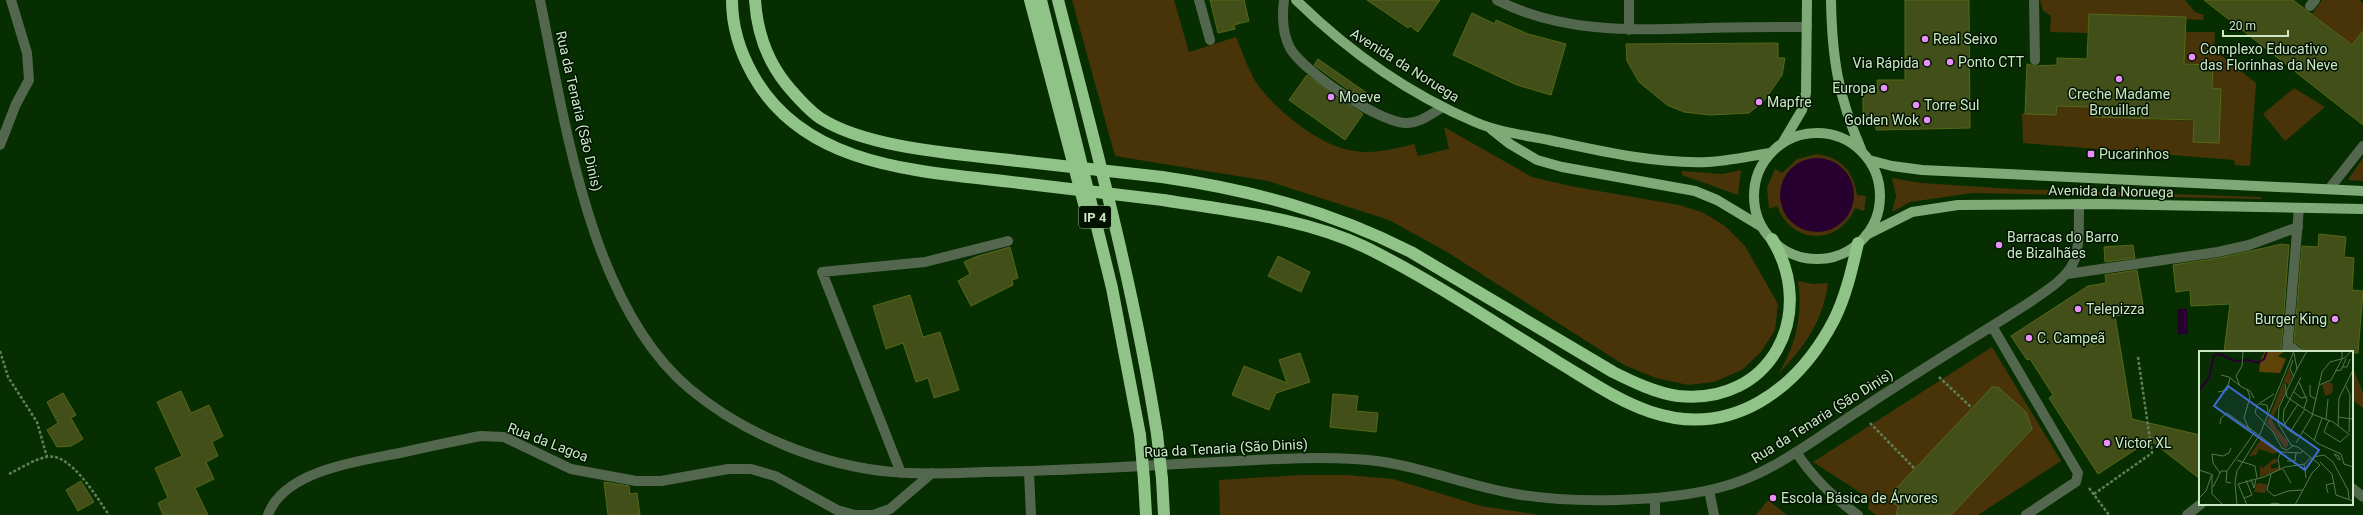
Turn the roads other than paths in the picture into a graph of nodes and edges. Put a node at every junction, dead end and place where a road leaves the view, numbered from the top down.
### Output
1 (12, 0) edge
2 (540, 0) edge
3 (732, 0) edge
4 (755, 0) edge
5 (1030, 0) edge
6 (1041, 0) edge
7 (1058, 0) edge
8 (1199, 0) edge
9 (1284, 0) edge
10 (1296, 0) edge
11 (1497, 0) edge
12 (1629, 0) edge
13 (1807, 0) edge
14 (1831, 0) edge
15 (2034, 0) edge
16 (1807, 28) junction
17 (1630, 30) junction
18 (1210, 40) dead end
19 (2035, 60) dead end
20 (1443, 107) junction
21 (1489, 127) junction
22 (1782, 143) junction
23 (0, 145) edge
24 (2363, 146) edge
25 (1862, 151) junction
26 (1771, 153) junction
27 (1869, 160) junction
28 (2329, 189) junction
29 (2363, 191) edge
30 (2079, 204) junction
31 (2299, 208) junction
32 (2363, 209) edge
33 (2298, 227) junction
34 (1763, 228) junction
35 (1772, 239) junction
36 (1862, 239) junction
37 (1008, 241) dead end
38 (2067, 274) junction
39 (1112, 288) junction
40 (1992, 326) junction
41 (2288, 348) edge
42 (1796, 452) junction
43 (1029, 472) junction
44 (901, 473) junction
45 (932, 473) junction
46 (2353, 489) edge
47 (1708, 490) junction
48 (2363, 497) edge
49 (1654, 498) junction
50 (2200, 505) edge
51 (268, 515) edge
52 (1031, 515) edge
53 (1146, 515) edge
54 (1164, 515) edge
55 (1656, 515) edge
56 (1714, 515) edge
57 (1858, 515) edge
58 (2026, 515) edge
59 (2187, 515) edge

1 - 23 street
2 - 44 street, Rua da Tenaria (São Dinis)
3 - 36 highway, bridge
4 - 35 highway, bridge
5 - 39 highway
6 - 39 highway, IP 4
7 - 54 highway, IP 4, bridge
8 - 18 street
9 - 20 street
10 - 20 main road, Avenida da Noruega
11 - 17 street
12 - 17 street
13 - 16 main road
14 - 25 main road
15 - 19 street
16 - 17 street
16 - 22 main road
20 - 21 main road, Avenida da Noruega
21 - 26 main road
21 - 34 main road
22 - 25 main road
22 - 26 main road
24 - 28 street
25 - 27 main road
26 - 34 main road
27 - 28 main road, Avenida da Noruega
27 - 36 main road
28 - 29 main road, Avenida da Noruega
30 - 31 main road, Avenida da Noruega
30 - 36 main road, Avenida da Noruega
30 - 38 street, Rua da Tenaria (São Dinis)
31 - 32 main road, Avenida da Noruega
31 - 33 street
33 - 38 street
33 - 41 street
34 - 35 main road
35 - 36 main road
37 - 44 street
38 - 40 street, Rua da Tenaria (São Dinis)
39 - 53 highway, IP 4, bridge
40 - 42 street, Rua da Tenaria (São Dinis)
40 - 58 street
42 - 47 street, Rua da Tenaria (São Dinis)
42 - 57 street
43 - 45 street, Rua da Tenaria (São Dinis)
43 - 49 street, Rua da Tenaria (São Dinis)
43 - 52 street
44 - 45 street, Rua da Tenaria (São Dinis)
45 - 51 street, Rua da Lagoa
46 - 48 street
47 - 49 street, Rua da Tenaria (São Dinis)
47 - 56 street
49 - 55 street
50 - 59 street

